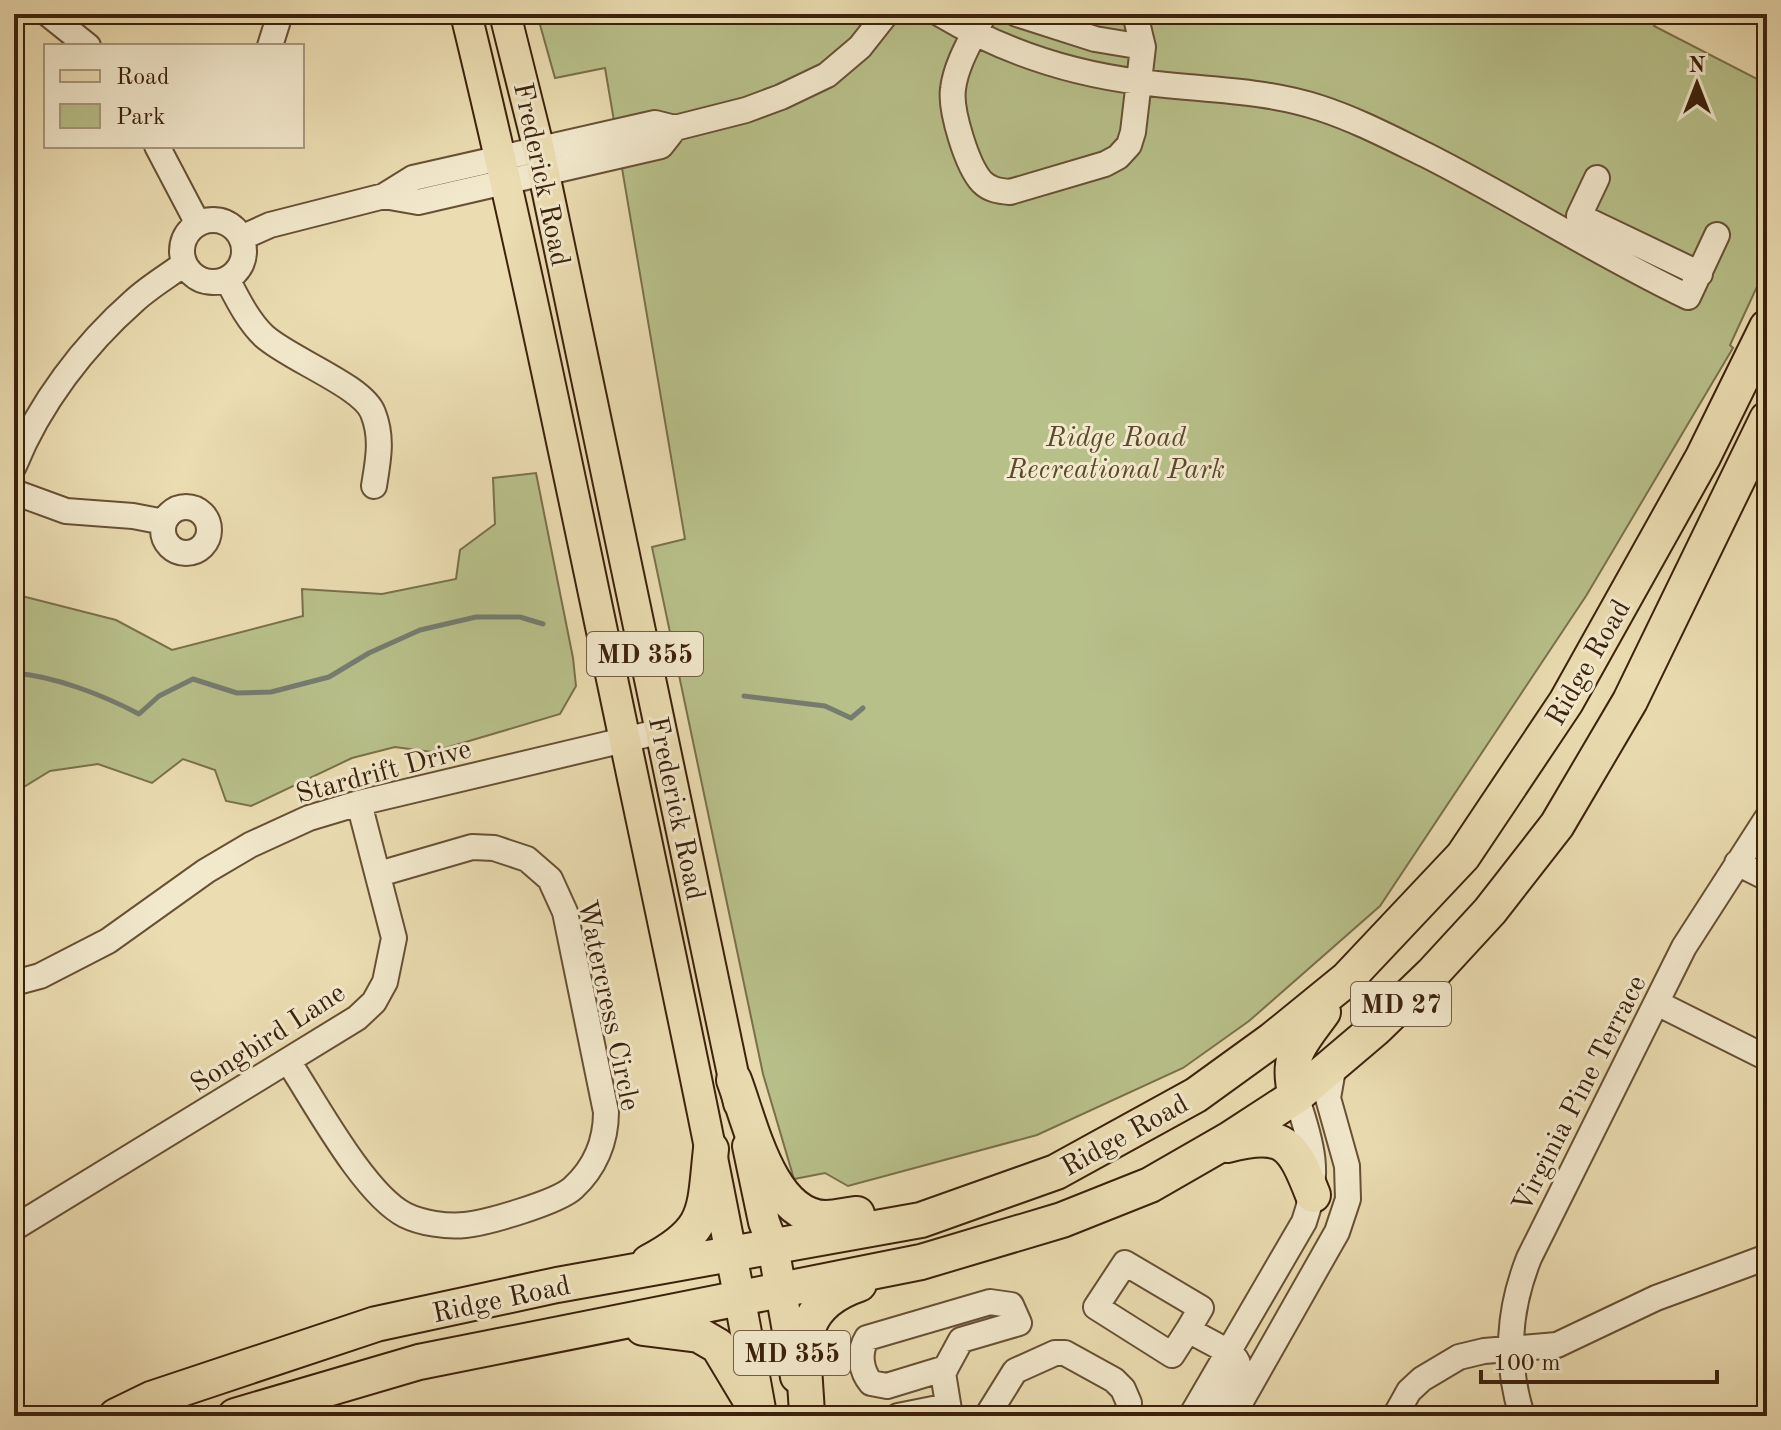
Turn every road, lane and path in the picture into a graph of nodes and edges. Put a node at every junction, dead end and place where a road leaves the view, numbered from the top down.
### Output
1 (48, 14) edge
2 (280, 14) edge
3 (466, 14) edge
4 (505, 14) edge
5 (886, 14) edge
6 (940, 14) edge
7 (1017, 14) edge
8 (1135, 14) edge
9 (979, 24) edge
10 (86, 44) edge
11 (271, 44) edge
12 (1143, 47) junction
13 (1139, 82) junction
14 (158, 148) edge
15 (542, 162) junction
16 (504, 170) junction
17 (1597, 178) dead end
18 (198, 224) junction
19 (1574, 225) junction
20 (1717, 235) dead end
21 (241, 238) junction
22 (184, 264) junction
23 (227, 279) junction
24 (1767, 327) edge
25 (1767, 419) edge
26 (14, 466) edge
27 (374, 486) dead end
28 (14, 492) edge
29 (164, 522) dead end
30 (662, 731) junction
31 (625, 739) junction
32 (359, 803) junction
33 (1767, 818) edge
34 (1737, 863) junction
35 (379, 874) junction
36 (1767, 878) edge
37 (1347, 979) junction
38 (14, 983) edge
39 (1657, 1003) junction
40 (1767, 1058) edge
41 (288, 1061) junction
42 (1334, 1064) junction
43 (734, 1080) junction
44 (1296, 1096) junction
45 (711, 1149) junction
46 (1212, 1150) junction
47 (1000, 1193) junction
48 (1313, 1195) junction
49 (14, 1228) edge
50 (773, 1246) junction
51 (732, 1255) junction
52 (1767, 1257) edge
53 (921, 1262) junction
54 (628, 1273) junction
55 (781, 1289) junction
56 (740, 1297) junction
57 (610, 1325) junction
58 (1188, 1330) dead end
59 (1510, 1349) junction
60 (1228, 1352) junction
61 (946, 1368) junction
62 (949, 1411) edge
63 (116, 1416) edge
64 (235, 1416) edge
65 (760, 1416) edge
66 (805, 1416) edge
67 (898, 1416) edge
68 (987, 1416) edge
69 (1127, 1416) edge
70 (1191, 1416) edge
71 (1217, 1416) edge
72 (1233, 1416) edge
73 (1395, 1416) edge
74 (1522, 1416) edge

1 - 10 street
2 - 11 street
3 - 16 main road, Frederick Road / MD 355
4 - 15 main road, Frederick Road / MD 355
5 - 15 street
6 - 9 street
7 - 12 street
8 - 12 street
9 - 13 street
9 - 13 street
12 - 13 street
13 - 19 street
14 - 18 street
15 - 16 street
15 - 30 main road, Frederick Road / MD 355
16 - 21 street
16 - 31 main road, Frederick Road / MD 355
17 - 19 street
18 - 21 street
18 - 22 street
19 - 20 street
21 - 23 street
22 - 23 street
22 - 26 street
23 - 27 street
24 - 37 highway, Ridge Road / MD 27
25 - 42 highway, Ridge Road / MD 27
28 - 29 street
30 - 31 street, Stardrift Drive
30 - 43 main road, Frederick Road / MD 355
31 - 32 street, Stardrift Drive
31 - 45 main road, Frederick Road / MD 355
32 - 35 street, Songbird Lane
32 - 38 street, Stardrift Drive
33 - 34 street, Virginia Pine Terrace
34 - 36 street
34 - 39 street, Virginia Pine Terrace
35 - 41 street, Songbird Lane
35 - 41 street, Watercress Circle
37 - 44 highway
37 - 47 highway, Ridge Road / MD 27
39 - 40 street
39 - 59 street, Virginia Pine Terrace
41 - 49 street, Songbird Lane
42 - 44 highway, Ridge Road / MD 27
42 - 72 street
43 - 47 highway
43 - 50 main road, Frederick Road / MD 355
44 - 46 highway, Ridge Road / MD 27
44 - 48 street
45 - 51 main road, Frederick Road / MD 355
45 - 54 highway
46 - 48 highway
46 - 53 highway, Ridge Road / MD 27
47 - 50 highway, Ridge Road / MD 27
48 - 60 street
50 - 51 highway, Ridge Road / MD 27
50 - 55 main road, Frederick Road / MD 355
51 - 54 highway, Ridge Road
51 - 56 main road, Frederick Road / MD 355
52 - 59 street
53 - 55 highway, Ridge Road / MD 27
53 - 66 highway
54 - 63 highway, Ridge Road
55 - 56 highway, Ridge Road / MD 27
55 - 66 main road, Frederick Road / MD 355
56 - 57 highway, Ridge Road
56 - 65 main road, Frederick Road / MD 355
57 - 64 highway, Ridge Road
57 - 65 highway
58 - 60 street
59 - 73 street
59 - 74 street, Virginia Pine Terrace
60 - 70 street
60 - 71 street
61 - 61 street
61 - 62 street
62 - 67 street
68 - 69 street

